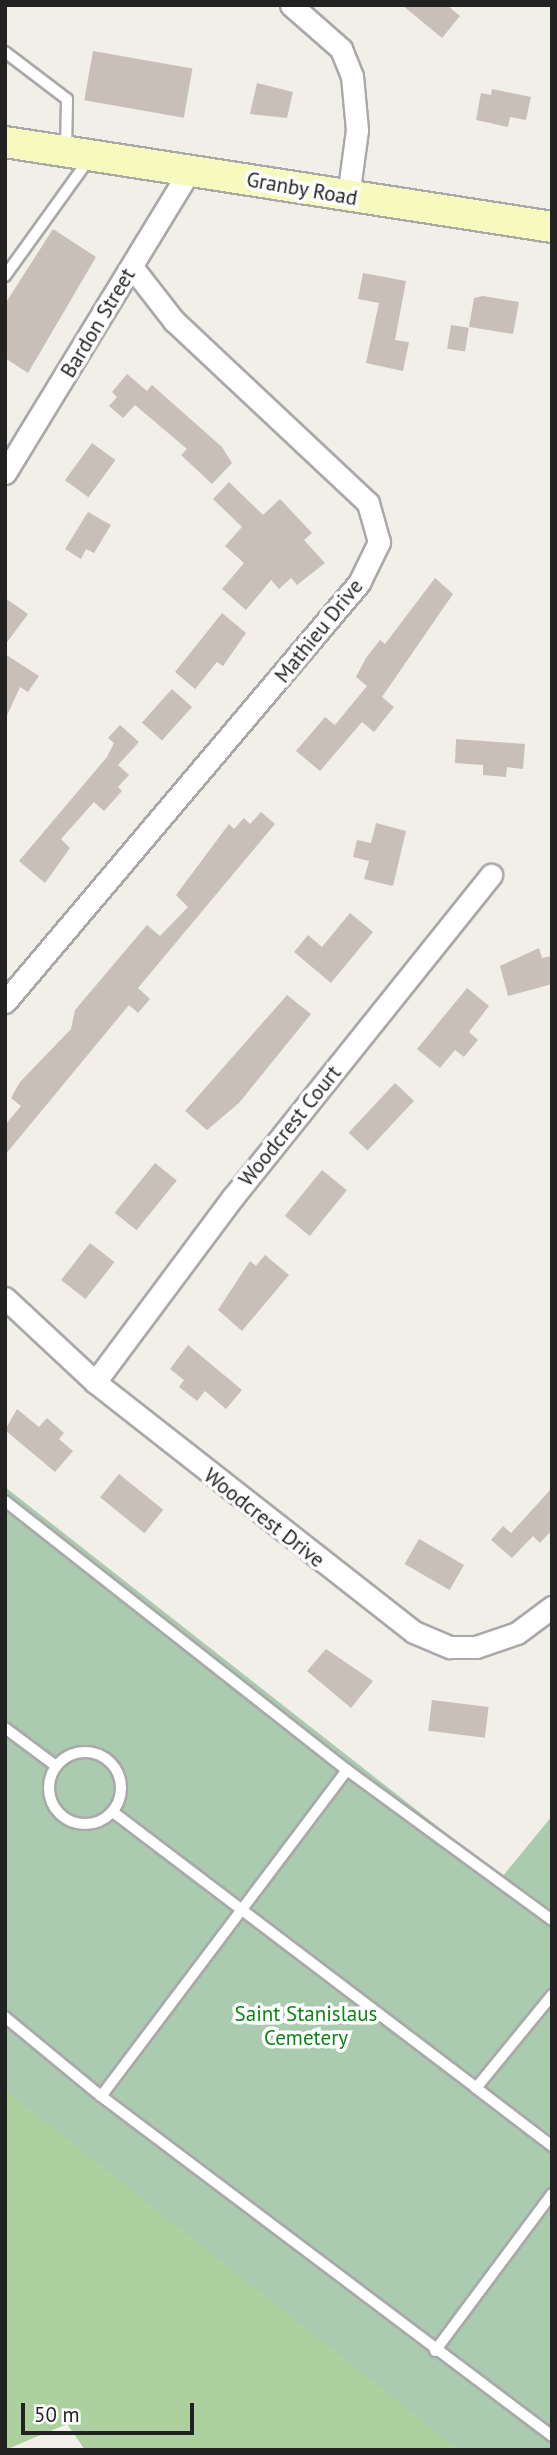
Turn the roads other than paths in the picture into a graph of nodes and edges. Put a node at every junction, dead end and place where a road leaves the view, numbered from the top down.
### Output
1 (291, 5) edge
2 (5, 52) edge
3 (5, 142) edge
4 (70, 153) junction
5 (189, 171) junction
6 (348, 197) junction
7 (552, 227) edge
8 (132, 267) junction
9 (5, 276) edge
10 (5, 472) edge
11 (491, 875) dead end
12 (5, 1002) edge
13 (5, 1298) edge
14 (95, 1382) junction
15 (5, 1501) edge
16 (552, 1607) edge
17 (5, 1728) edge
18 (55, 1766) junction
19 (347, 1770) junction
20 (113, 1812) junction
21 (242, 1915) junction
22 (552, 1920) edge
23 (552, 1995) edge
24 (5, 2017) edge
25 (476, 2088) junction
26 (101, 2096) junction
27 (552, 2146) edge
28 (552, 2194) edge
29 (435, 2351) junction
30 (552, 2436) edge

1 - 6 street
2 - 4 lane
3 - 4 main road, Granby Road
4 - 5 main road, Granby Road
4 - 9 lane
5 - 6 main road, Granby Road
5 - 8 street, Bardon Street
6 - 7 main road, Granby Road
8 - 10 street, Bardon Street
8 - 12 street, Mathieu Drive
11 - 14 street, Woodcrest Court
13 - 14 street, Woodcrest Drive
14 - 16 street, Woodcrest Drive
15 - 19 lane
17 - 18 lane
18 - 20 lane
18 - 20 lane
19 - 21 lane
19 - 22 lane
20 - 21 lane
21 - 25 lane
21 - 26 lane
23 - 25 lane
24 - 26 lane
25 - 27 lane
26 - 29 lane
28 - 29 lane
29 - 30 lane

